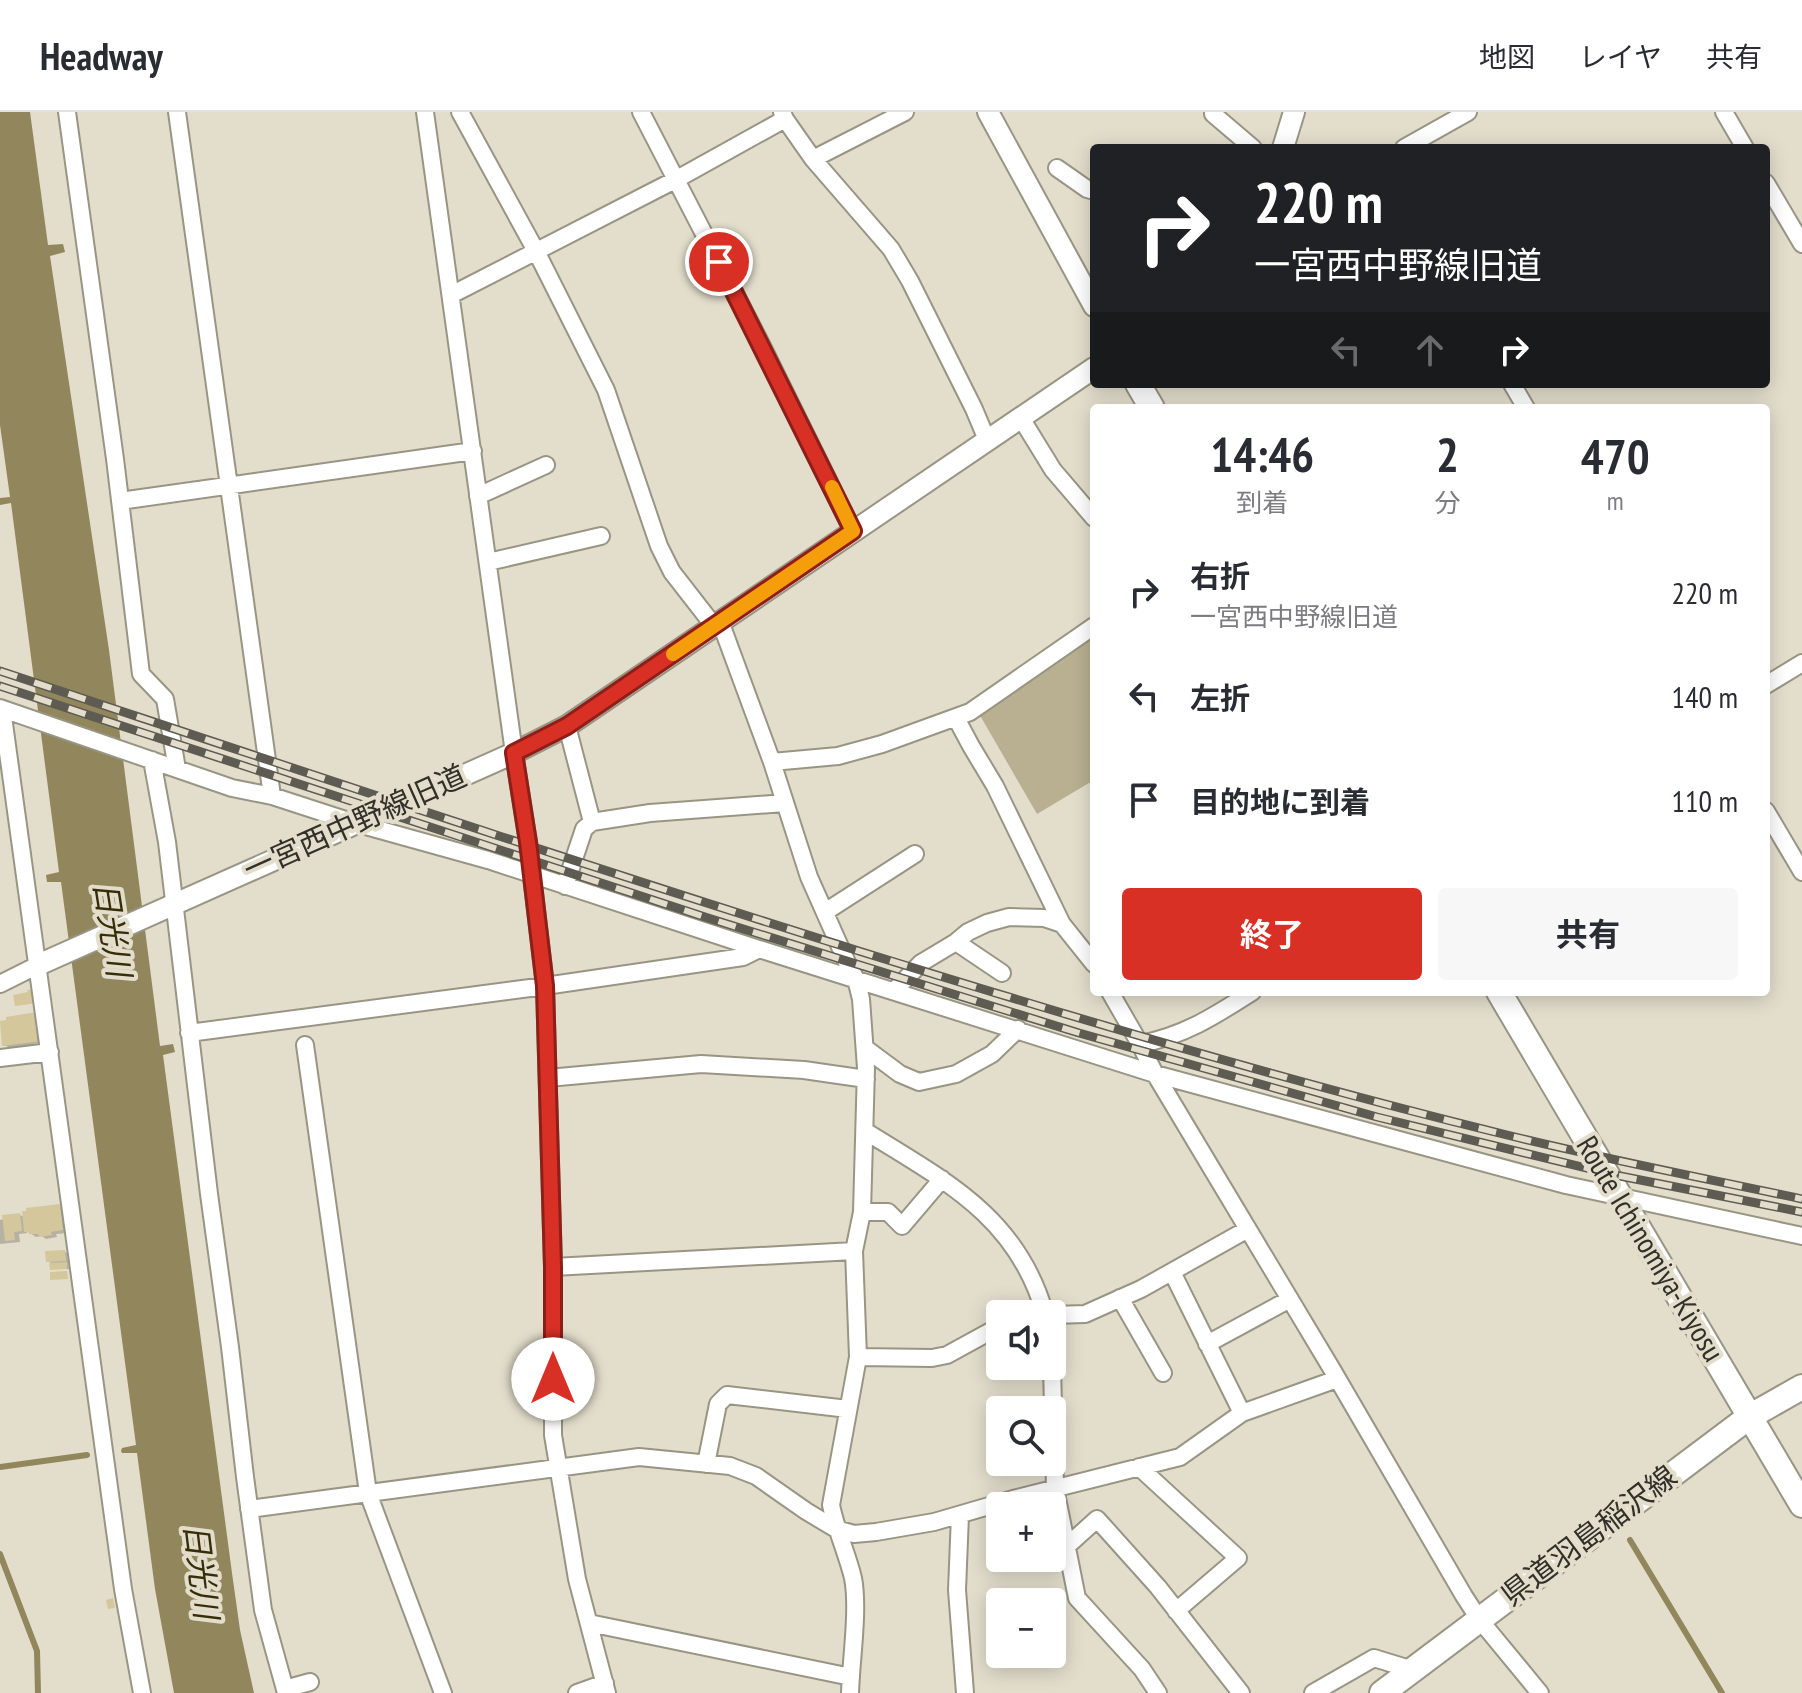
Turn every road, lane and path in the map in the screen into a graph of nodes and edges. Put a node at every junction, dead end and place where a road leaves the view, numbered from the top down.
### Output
1 (67, 112) edge
2 (177, 112) edge
3 (425, 112) edge
4 (460, 112) edge
5 (641, 112) edge
6 (905, 112) edge
7 (988, 112) edge
8 (1213, 112) edge
9 (1294, 112) edge
10 (1468, 112) edge
11 (1724, 112) edge
12 (784, 116) edge
13 (1248, 144) edge
14 (1284, 144) edge
15 (1411, 144) edge
16 (1743, 144) edge
17 (813, 159) junction
18 (1057, 168) dead end
19 (677, 179) junction
20 (1090, 190) edge
21 (1770, 190) edge
22 (1802, 244) edge
23 (536, 251) junction
24 (451, 295) junction
25 (1090, 299) edge
26 (1090, 371) edge
27 (1021, 418) junction
28 (987, 440) junction
29 (473, 451) junction
30 (546, 465) dead end
31 (229, 486) junction
32 (478, 496) junction
33 (120, 501) junction
34 (1090, 513) edge
35 (853, 531) junction
36 (601, 536) dead end
37 (488, 562) junction
38 (717, 624) junction
39 (1090, 629) edge
40 (1802, 663) edge
41 (1770, 683) edge
42 (1, 708) edge
43 (956, 718) junction
44 (567, 726) junction
45 (514, 753) junction
46 (152, 760) junction
47 (772, 762) junction
48 (177, 769) junction
49 (272, 796) junction
50 (785, 803) junction
51 (1770, 818) edge
52 (592, 822) junction
53 (355, 823) junction
54 (915, 854) dead end
55 (1802, 872) edge
56 (532, 875) junction
57 (565, 886) junction
58 (174, 904) junction
59 (825, 912) junction
60 (1062, 924) junction
61 (956, 942) junction
62 (759, 949) junction
63 (1090, 959) edge
64 (38, 965) junction
65 (1002, 973) dead end
66 (856, 979) junction
67 (0, 984) edge
68 (545, 986) junction
69 (894, 991) junction
70 (1112, 996) edge
71 (1246, 996) edge
72 (1501, 996) edge
73 (1018, 1029) junction
74 (189, 1033) junction
75 (1140, 1044) junction
76 (305, 1045) dead end
77 (865, 1048) junction
78 (50, 1052) junction
79 (0, 1058) edge
80 (1155, 1074) junction
81 (548, 1078) junction
82 (866, 1079) junction
83 (865, 1131) junction
84 (942, 1179) junction
85 (1619, 1197) junction
86 (862, 1212) junction
87 (1248, 1229) junction
88 (1802, 1236) edge
89 (854, 1251) junction
90 (553, 1267) junction
91 (1172, 1272) junction
92 (1120, 1298) junction
93 (1290, 1299) junction
94 (1040, 1300) edge
95 (1066, 1315) edge
96 (986, 1334) edge
97 (1207, 1344) junction
98 (858, 1357) junction
99 (1163, 1373) dead end
100 (1337, 1379) junction
101 (1052, 1380) edge
102 (1802, 1387) edge
103 (848, 1409) junction
104 (1242, 1413) junction
105 (1749, 1417) junction
106 (706, 1464) junction
107 (1139, 1467) junction
108 (559, 1468) junction
109 (1055, 1488) junction
110 (368, 1493) junction
111 (1802, 1505) edge
112 (249, 1509) junction
113 (960, 1515) junction
114 (836, 1529) junction
115 (1067, 1546) junction
116 (1176, 1611) junction
117 (1479, 1619) junction
118 (589, 1623) junction
119 (1413, 1670) junction
120 (310, 1682) dead end
121 (850, 1685) edge
122 (606, 1688) edge
123 (285, 1691) edge
124 (142, 1693) edge
125 (443, 1693) edge
126 (577, 1693) edge
127 (965, 1693) edge
128 (1158, 1693) edge
129 (1241, 1693) edge
130 (1313, 1693) edge
131 (1382, 1693) edge
132 (1540, 1693) edge

1 - 33 street
2 - 31 street
3 - 24 street
4 - 23 street
5 - 19 street
6 - 17 street
7 - 25 street
8 - 13 street
9 - 14 street
10 - 15 street
11 - 16 street
12 - 17 street
12 - 19 street
17 - 28 street
18 - 20 street
19 - 23 street
19 - 35 street
21 - 22 street
23 - 24 street
23 - 38 street
24 - 29 street
26 - 27 street, 一宮西中野線旧道
27 - 28 street, 一宮西中野線旧道
27 - 34 street
28 - 35 street, 一宮西中野線旧道
29 - 31 street
29 - 32 street
30 - 32 street
31 - 33 street
31 - 49 street
32 - 37 street
33 - 48 street
35 - 38 street, 一宮西中野線旧道
36 - 37 street
37 - 45 street
38 - 44 street, 一宮西中野線旧道
38 - 47 street
39 - 43 street
40 - 41 street
42 - 46 street
42 - 64 street
43 - 47 street
43 - 60 street
44 - 45 street, 一宮西中野線旧道
44 - 52 street
45 - 53 street, 一宮西中野線旧道
45 - 56 street
46 - 48 street
46 - 58 street
47 - 50 street
48 - 49 street
49 - 53 street
50 - 52 street
50 - 59 street
51 - 55 street
52 - 57 street
53 - 56 street
53 - 58 street, 一宮西中野線旧道
54 - 59 street
56 - 57 street
56 - 68 street
57 - 62 street
58 - 64 street, 一宮西中野線旧道
58 - 74 street
59 - 66 street
60 - 61 street
60 - 63 street
61 - 65 street
61 - 69 street
62 - 66 street
62 - 68 street
64 - 67 street, 一宮西中野線旧道
64 - 78 street
66 - 69 street
66 - 77 street
68 - 74 street
68 - 81 street
69 - 73 street
70 - 75 street
71 - 75 street
72 - 85 main road, Route Ichinomiya-Kiyosu
73 - 77 street
73 - 80 street
74 - 112 street
75 - 80 street
76 - 110 street
77 - 82 street
78 - 79 street
78 - 124 street
80 - 85 street
80 - 87 street
81 - 82 street
81 - 90 street
82 - 83 street
83 - 84 street
83 - 86 street
84 - 86 street
84 - 94 street
85 - 88 street
85 - 105 main road, Route Ichinomiya-Kiyosu
86 - 89 street
87 - 91 street
87 - 93 street
89 - 90 street
89 - 98 street
90 - 108 street
91 - 92 street
91 - 97 street
92 - 95 street
92 - 99 street
93 - 97 street
93 - 100 street
96 - 98 street
97 - 104 street
98 - 103 street
100 - 104 street
100 - 117 street
101 - 109 street
102 - 105 main road, 県道羽島稲沢線
103 - 106 street
103 - 114 street
104 - 107 street
105 - 111 main road, Route Ichinomiya-Kiyosu
105 - 117 main road, 県道羽島稲沢線
106 - 108 street
106 - 114 street
107 - 109 street
107 - 116 street
108 - 110 street
108 - 118 street
109 - 113 street
109 - 115 street
110 - 112 street
110 - 125 street
112 - 123 street
113 - 114 street
113 - 127 street
114 - 121 street
115 - 116 street
115 - 128 street
116 - 129 street
117 - 119 main road, 県道羽島稲沢線
117 - 132 street
118 - 121 street
118 - 122 street
119 - 130 street
119 - 131 main road, 県道羽島稲沢線
120 - 123 street
122 - 126 street

